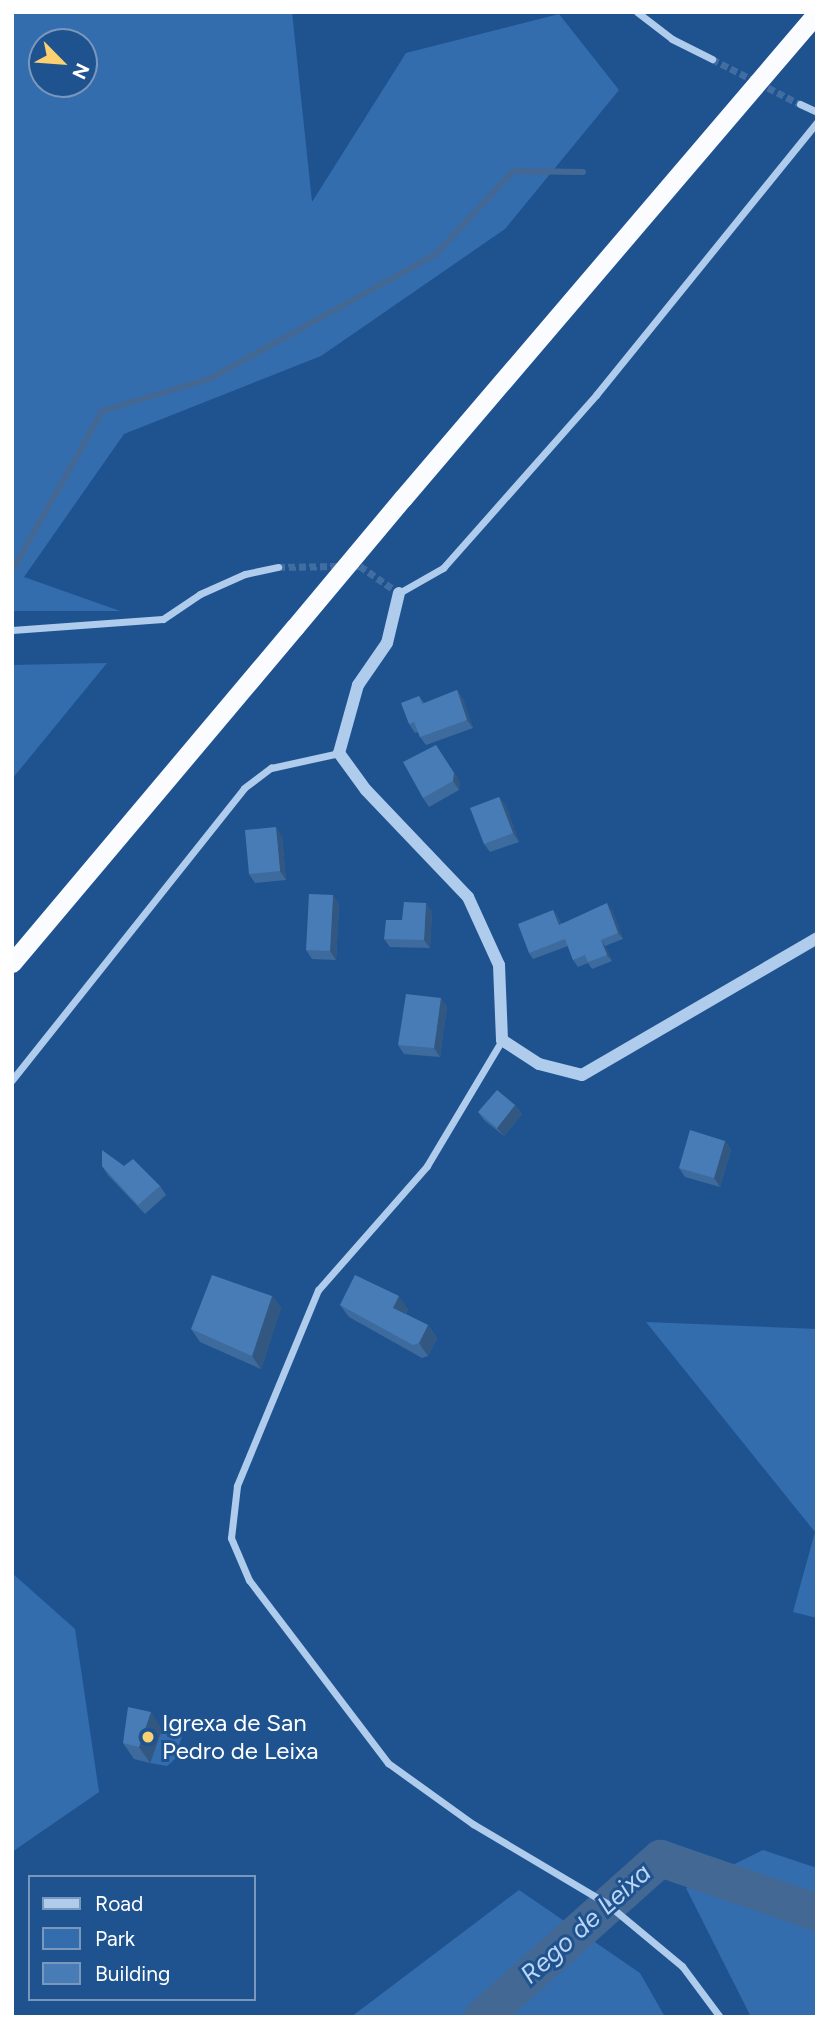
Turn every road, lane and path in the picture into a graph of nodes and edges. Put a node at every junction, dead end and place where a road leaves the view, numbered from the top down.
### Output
1 (637, 12) edge
2 (817, 13) edge
3 (712, 59) tunnel mouth
4 (800, 104) tunnel mouth
5 (817, 112) edge
6 (817, 122) edge
7 (278, 567) tunnel mouth
8 (399, 593) joint
9 (12, 630) edge
10 (339, 753) junction
11 (817, 938) edge
12 (12, 963) edge
13 (502, 1040) junction
14 (12, 1080) edge
15 (720, 2017) edge

1 - 3 street
2 - 12 highway, bridge
4 - 5 street
6 - 8 street
7 - 9 street
8 - 10 street
10 - 13 street
10 - 14 street
11 - 13 street
13 - 15 street

